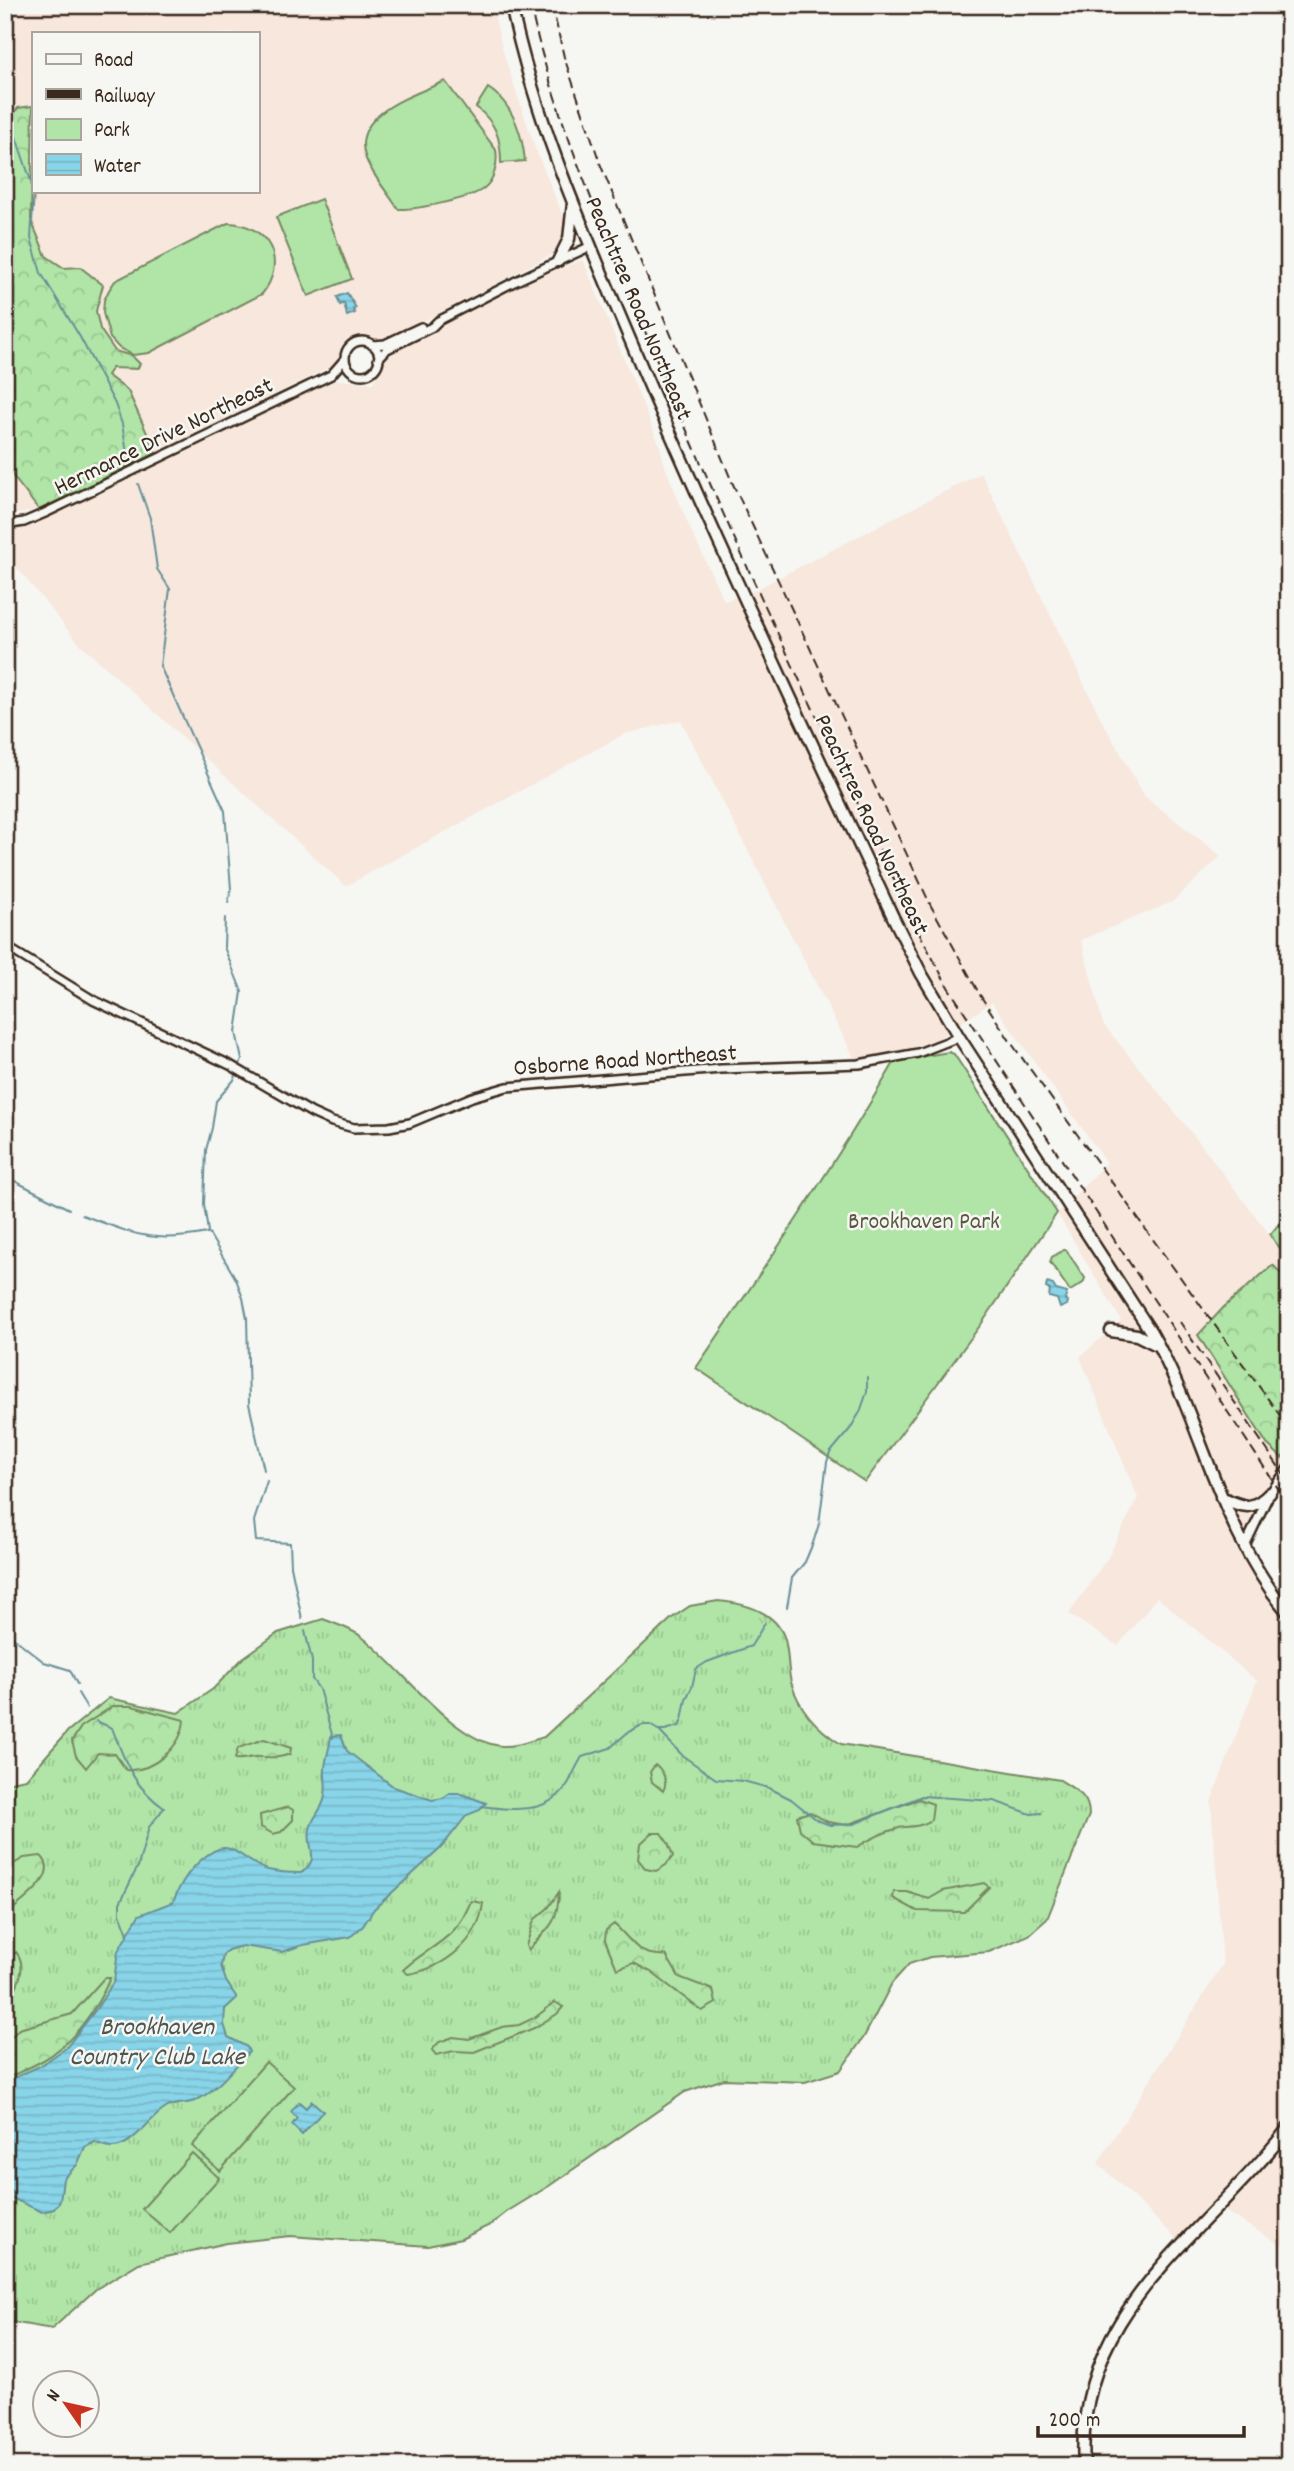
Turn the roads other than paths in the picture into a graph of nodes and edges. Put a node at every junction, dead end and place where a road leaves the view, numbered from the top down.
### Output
1 (511, 5) edge
2 (573, 202) junction
3 (591, 246) junction
4 (558, 261) junction
5 (439, 321) junction
6 (372, 345) junction
7 (345, 359) junction
8 (379, 359) junction
9 (350, 370) junction
10 (334, 372) junction
11 (5, 525) edge
12 (5, 946) edge
13 (959, 1037) junction
14 (1111, 1331) dead end
15 (1159, 1346) junction
16 (1289, 1467) edge
17 (1270, 1493) junction
18 (1222, 1497) junction
19 (1244, 1548) junction
20 (1289, 1614) edge
21 (1289, 2127) edge
22 (1084, 2466) edge

1 - 2 highway, Peachtree Road Northeast
2 - 3 highway, Peachtree Road Northeast
2 - 4 highway
3 - 4 street, Hermance Drive Northeast
3 - 13 highway, Peachtree Road Northeast
4 - 5 street, Hermance Drive Northeast
5 - 6 street, Hermance Drive Northeast
5 - 8 street, Hermance Drive Northeast
6 - 7 street, Hermance Drive Northeast
6 - 8 street
7 - 9 street
7 - 10 street, Hermance Drive Northeast
8 - 9 street, Hermance Drive Northeast
9 - 10 street, Hermance Drive Northeast
10 - 11 street, Hermance Drive Northeast
12 - 13 street, Osborne Road Northeast
13 - 15 highway, Peachtree Road Northeast
14 - 15 highway
15 - 18 highway, Peachtree Road Northeast
16 - 17 street
17 - 18 highway
17 - 19 street
18 - 19 highway, Peachtree Road Northeast
19 - 20 highway, Peachtree Road Northeast
21 - 22 highway

